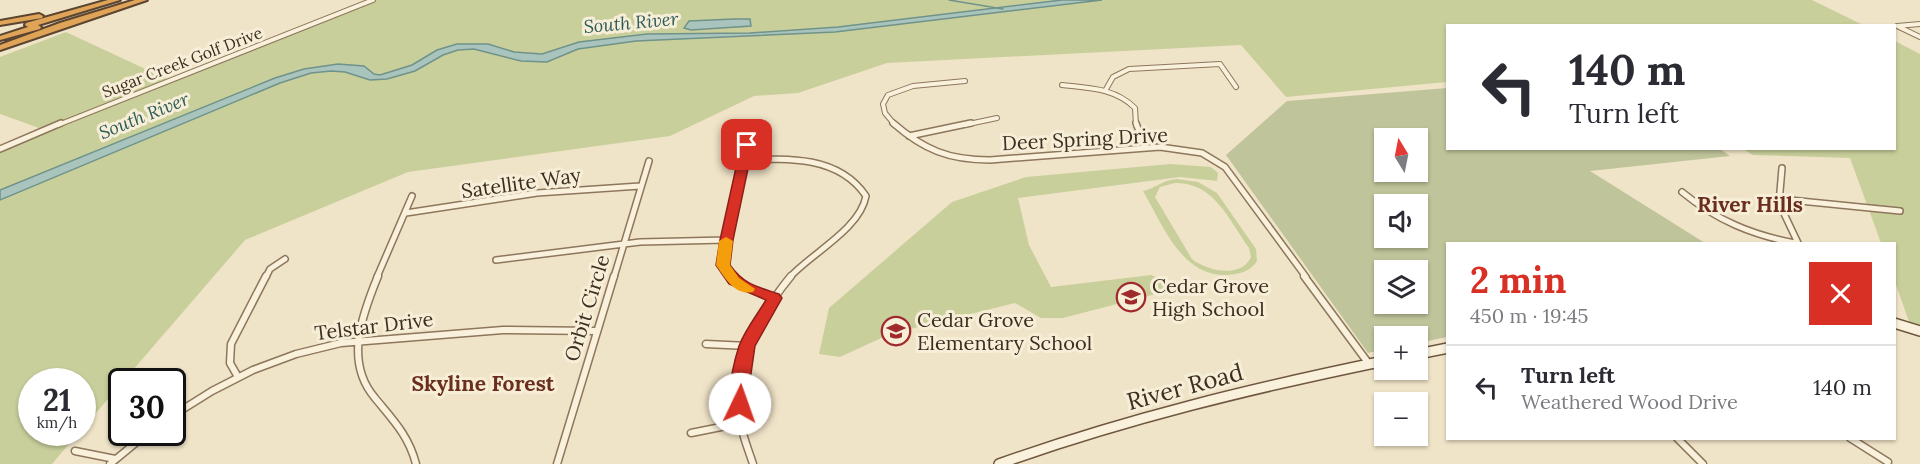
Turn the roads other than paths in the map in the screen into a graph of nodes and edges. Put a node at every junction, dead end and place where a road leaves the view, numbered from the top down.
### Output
1 (103, 0) edge
2 (116, 0) edge
3 (132, 0) edge
4 (143, 0) edge
5 (372, 0) edge
6 (0, 23) edge
7 (1920, 24) edge
8 (0, 33) edge
9 (1920, 37) edge
10 (0, 38) edge
11 (0, 48) edge
12 (965, 81) dead end
13 (1062, 85) dead end
14 (1236, 87) dead end
15 (1105, 91) junction
16 (997, 118) dead end
17 (749, 129) dead end
18 (909, 136) junction
19 (1145, 148) junction
20 (0, 149) edge
21 (745, 160) junction
22 (649, 161) dead end
23 (1782, 168) dead end
24 (640, 186) junction
25 (1682, 192) dead end
26 (412, 196) dead end
27 (1780, 199) junction
28 (1900, 211) dead end
29 (406, 213) junction
30 (726, 240) junction
31 (1790, 242) edge
32 (1796, 242) edge
33 (623, 245) junction
34 (285, 259) dead end
35 (496, 260) dead end
36 (774, 298) junction
37 (1896, 324) edge
38 (1920, 331) edge
39 (596, 332) junction
40 (360, 341) junction
41 (706, 344) dead end
42 (747, 346) junction
43 (1446, 348) edge
44 (1428, 352) edge
45 (1374, 363) edge
46 (1369, 364) junction
47 (238, 376) junction
48 (186, 406) edge
49 (741, 423) junction
50 (691, 433) dead end
51 (1679, 440) edge
52 (1853, 440) edge
53 (131, 446) edge
54 (75, 451) dead end
55 (112, 461) edge
56 (1888, 462) dead end
57 (416, 464) edge
58 (557, 464) edge
59 (753, 464) edge
60 (999, 464) edge
61 (1702, 464) edge

1 - 6 highway
2 - 8 highway
3 - 10 highway
4 - 11 highway
5 - 20 street, Sugar Creek Golf Drive
7 - 9 street
12 - 18 street, Deer Spring Drive
13 - 15 street
14 - 15 street
15 - 19 street
16 - 18 street
17 - 21 street
18 - 19 street, Deer Spring Drive
19 - 46 street, Deer Spring Drive
21 - 30 street
21 - 36 street
22 - 24 street, Orbit Circle
23 - 27 street
24 - 29 street, Satellite Way
24 - 33 street, Orbit Circle
25 - 31 street
26 - 29 street
27 - 28 street
27 - 32 street
29 - 40 street
30 - 33 street
30 - 36 street
33 - 35 street
33 - 39 street, Orbit Circle
34 - 47 street
36 - 42 street
37 - 38 street
39 - 40 street, Telstar Drive
39 - 58 street, Orbit Circle
40 - 47 street, Telstar Drive
40 - 57 street
41 - 42 street
42 - 49 street
43 - 44 street
45 - 46 street, River Road
46 - 60 street, River Road
47 - 48 street, Telstar Drive
49 - 50 street
49 - 59 street
51 - 61 street
52 - 56 street
53 - 55 street
54 - 55 street

